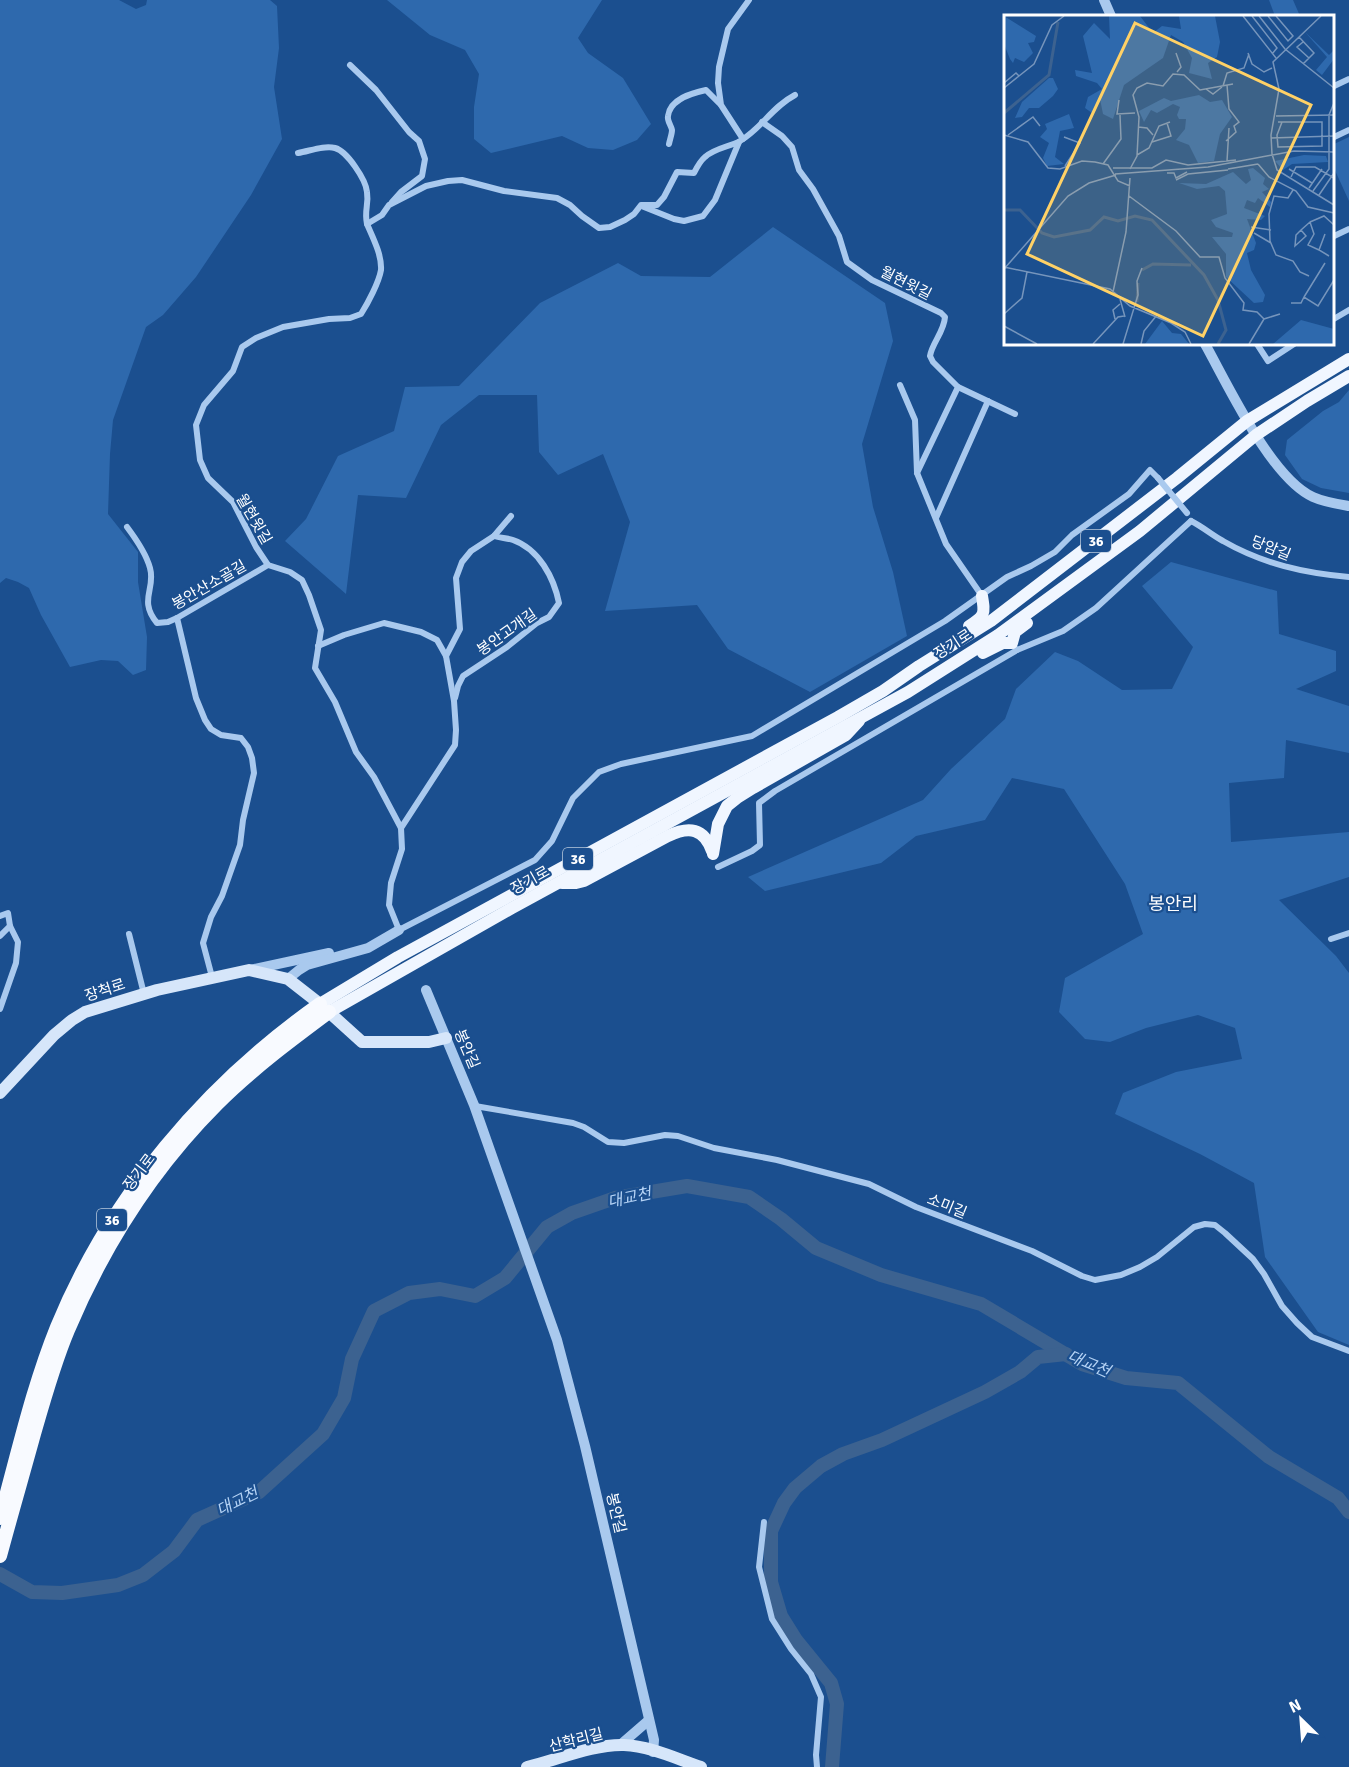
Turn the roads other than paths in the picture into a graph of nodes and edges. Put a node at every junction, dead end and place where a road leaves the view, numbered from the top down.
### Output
1 (749, 0) edge
2 (1104, 0) edge
3 (1111, 15) edge
4 (350, 65) dead end
5 (1349, 79) edge
6 (1334, 86) edge
7 (795, 95) dead end
8 (721, 105) junction
9 (762, 123) junction
10 (1349, 130) edge
11 (1334, 137) edge
12 (741, 140) junction
13 (669, 144) dead end
14 (298, 153) dead end
15 (389, 205) junction
16 (641, 205) junction
17 (368, 224) junction
18 (1349, 229) edge
19 (1334, 236) edge
20 (1349, 310) edge
21 (1334, 319) edge
22 (1206, 345) edge
23 (1258, 345) edge
24 (1292, 345) edge
25 (1349, 359) edge
26 (1349, 376) edge
27 (900, 385) dead end
28 (958, 387) junction
29 (988, 401) junction
30 (1014, 414) dead end
31 (1247, 421) junction
32 (1256, 435) junction
33 (917, 473) junction
34 (1349, 506) edge
35 (511, 516) dead end
36 (936, 518) junction
37 (1191, 521) junction
38 (127, 527) dead end
39 (1140, 531) junction
40 (494, 536) junction
41 (268, 565) junction
42 (1349, 577) edge
43 (1043, 582) junction
44 (982, 596) junction
45 (177, 618) junction
46 (318, 646) junction
47 (1014, 646) junction
48 (446, 656) junction
49 (919, 666) junction
50 (908, 692) junction
51 (454, 701) junction
52 (862, 716) junction
53 (401, 828) junction
54 (718, 867) dead end
55 (557, 884) junction
56 (0, 916) edge
57 (10, 926) junction
58 (399, 930) junction
59 (1349, 933) edge
60 (129, 934) dead end
61 (0, 936) edge
62 (1331, 939) dead end
63 (368, 948) junction
64 (249, 970) junction
65 (212, 977) junction
66 (288, 979) junction
67 (426, 990) dead end
68 (144, 994) junction
69 (324, 1008) junction
70 (0, 1009) edge
71 (446, 1038) junction
72 (0, 1093) edge
73 (474, 1106) junction
74 (1349, 1351) edge
75 (10, 1502) junction
76 (0, 1518) edge
77 (764, 1522) dead end
78 (0, 1556) edge
79 (649, 1720) junction
80 (619, 1746) junction
81 (653, 1752) junction
82 (527, 1767) edge
83 (701, 1767) edge
84 (817, 1767) edge

1 - 8 street
2 - 3 street
4 - 15 street
5 - 6 street
7 - 9 street
8 - 12 street
8 - 13 street
9 - 12 street
9 - 28 street, 월현윗길
10 - 11 street
12 - 16 street
12 - 16 street
14 - 17 street, 월현윗길
15 - 16 street
15 - 17 street
17 - 41 street, 월현윗길
18 - 19 street
20 - 21 street
22 - 31 street
23 - 24 street
25 - 31 main road, 장기로 / 36
26 - 32 main road, 장기로 / 36
27 - 33 street
28 - 29 street
28 - 33 street
29 - 30 street
29 - 36 street
31 - 32 street
31 - 43 main road, 장기로 / 36
32 - 34 street
32 - 39 main road, 장기로 / 36
33 - 36 street
35 - 40 street, 봉안고개길
36 - 44 street
37 - 42 street, 당암길
37 - 44 street, bridge
37 - 47 street
38 - 45 street, 봉안산소골길
39 - 47 main road
39 - 50 main road, 장기로 / 36
40 - 48 street, 봉안고개길
40 - 51 street, 봉안고개길
41 - 45 street, 봉안산소골길
41 - 46 street, 월현윗길
43 - 44 main road
43 - 49 main road, 장기로 / 36
44 - 49 main road
44 - 58 street
45 - 65 street
46 - 48 street
46 - 53 street, 월현윗길
47 - 50 main road
47 - 54 street
48 - 51 street, 봉안고개길
49 - 69 main road, 장기로 / 36
50 - 52 main road, 장기로 / 36
51 - 53 street, 봉안고개길
52 - 55 main road, 장기로 / 36
52 - 55 main road
53 - 58 street
55 - 69 main road, 장기로 / 36
56 - 57 street
57 - 61 street
57 - 70 street
58 - 63 street
59 - 62 street
60 - 68 street
63 - 64 street
63 - 66 street
64 - 65 main road, 장척로
64 - 66 main road
65 - 68 main road, 장척로
66 - 69 main road
67 - 71 street, 봉안길
68 - 72 main road, 장척로
69 - 71 main road
69 - 75 highway, 장기로 / 36
71 - 73 street, 봉안길
73 - 74 street, 소미길
73 - 79 street, 봉안길
75 - 76 highway, 장기로 / 36
75 - 78 highway, 장기로 / 36
77 - 84 street
79 - 80 street
79 - 81 street, 봉안길
80 - 81 main road, 산학리길
80 - 82 main road, 산학리길
81 - 83 main road, 산학리길

